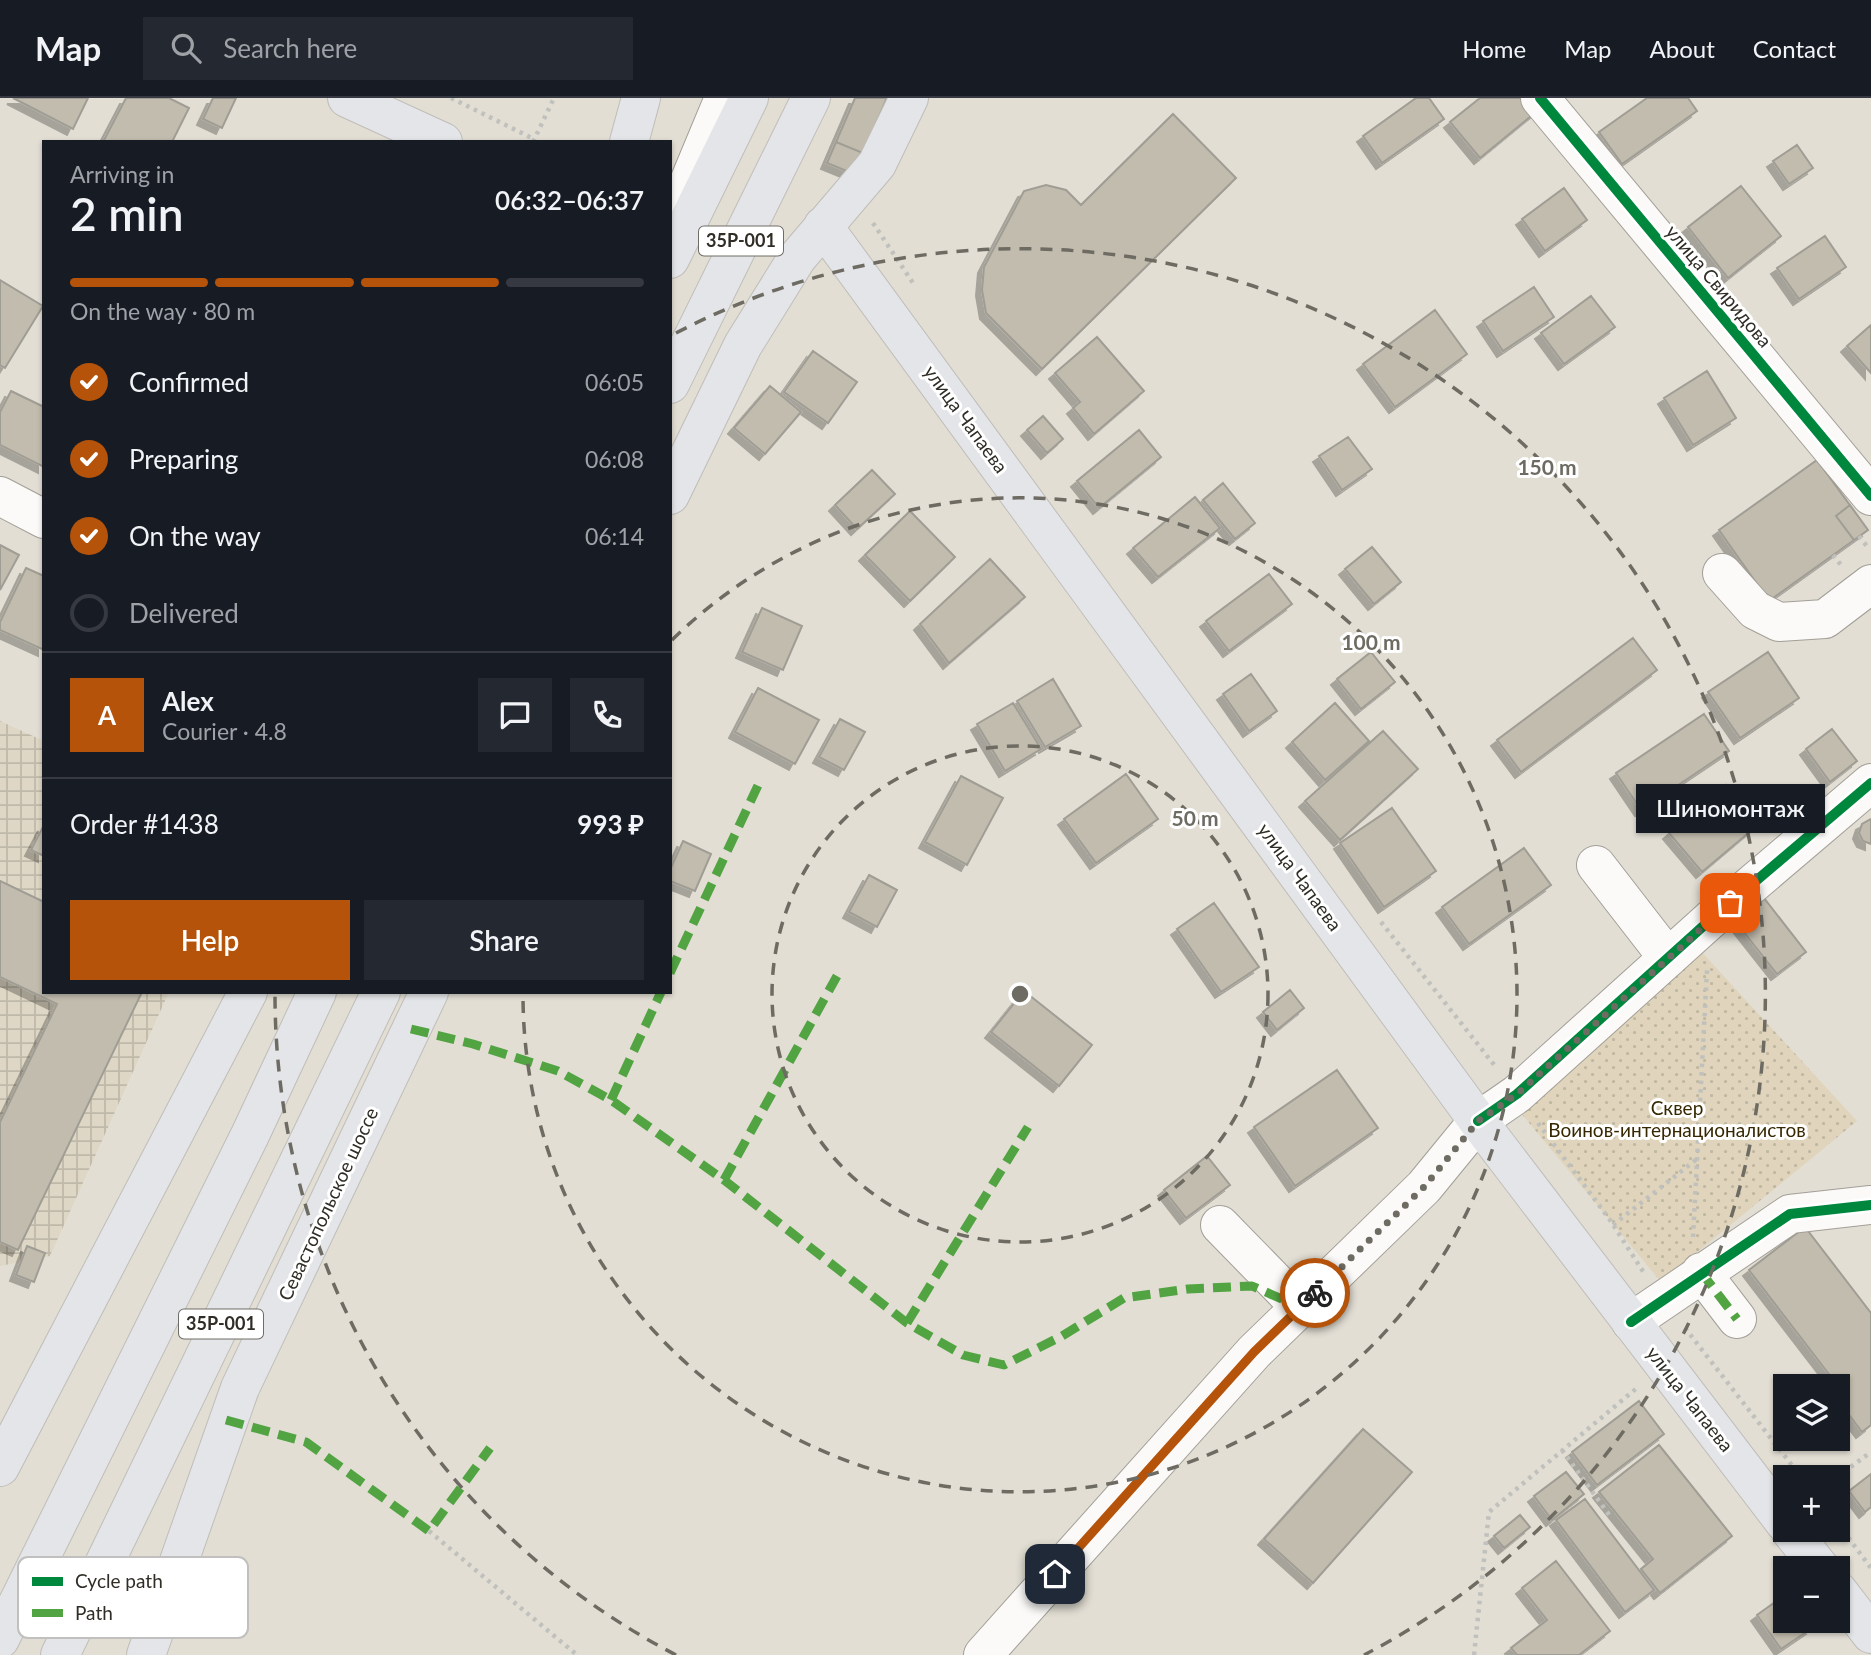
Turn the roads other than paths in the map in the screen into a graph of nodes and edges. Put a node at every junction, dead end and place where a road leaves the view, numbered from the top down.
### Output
1 (347, 98) edge
2 (641, 98) edge
3 (724, 98) edge
4 (749, 98) edge
5 (811, 98) edge
6 (828, 98) edge
7 (909, 98) edge
8 (1540, 98) edge
9 (439, 140) edge
10 (630, 140) edge
11 (672, 222) edge
12 (829, 229) junction
13 (672, 255) edge
14 (672, 382) edge
15 (672, 383) edge
16 (672, 491) edge
17 (0, 496) edge
18 (1871, 496) edge
19 (42, 518) edge
20 (1722, 573) dead end
21 (1871, 584) edge
22 (1871, 783) edge
23 (1596, 865) dead end
24 (1668, 958) junction
25 (247, 994) edge
26 (316, 994) edge
27 (380, 994) edge
28 (428, 994) edge
29 (1478, 1121) junction
30 (1871, 1205) edge
31 (1220, 1225) dead end
32 (1696, 1276) junction
33 (1300, 1307) junction
34 (1737, 1319) dead end
35 (1631, 1322) junction
36 (0, 1467) edge
37 (1773, 1506) edge
38 (1799, 1542) edge
39 (1811, 1556) edge
40 (41, 1557) edge
41 (107, 1557) edge
42 (180, 1557) edge
43 (18, 1603) edge
44 (1850, 1607) edge
45 (1871, 1634) edge
46 (68, 1638) edge
47 (152, 1638) edge
48 (0, 1639) edge
49 (60, 1655) edge
50 (146, 1655) edge
51 (983, 1655) edge

1 - 9 main road
2 - 10 main road
3 - 11 street
4 - 13 main road, 35Р-001
5 - 14 main road, 35Р-001
6 - 15 street
7 - 12 main road
8 - 18 street, улица Свиридова
12 - 16 main road
12 - 29 main road, улица Чапаева
17 - 19 street
20 - 21 street
22 - 24 street
23 - 24 street
24 - 29 street
25 - 36 main road
26 - 40 main road, 35Р-001
27 - 41 main road, 35Р-001
28 - 42 main road, Севастопольское шоссе
29 - 33 street
29 - 35 main road, улица Чапаева
30 - 32 street
31 - 33 street
32 - 34 street
32 - 35 street
33 - 51 street
35 - 37 main road, улица Чапаева
38 - 39 main road
43 - 48 main road, 35Р-001
44 - 45 main road
46 - 49 main road, 35Р-001
47 - 50 main road, Севастопольское шоссе

